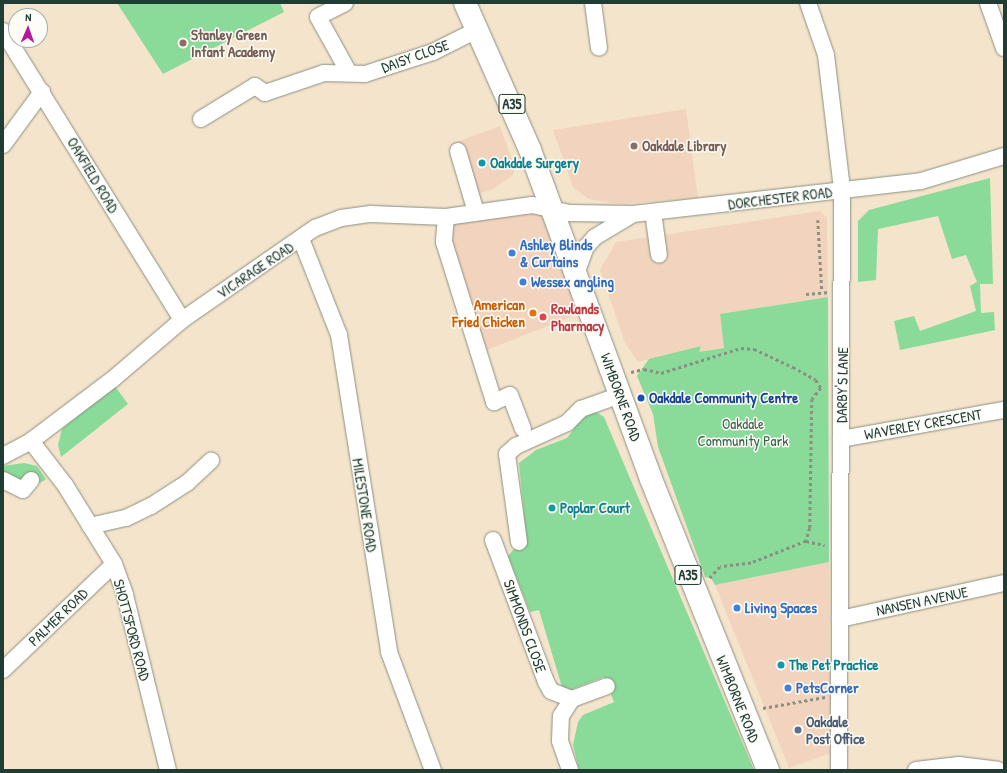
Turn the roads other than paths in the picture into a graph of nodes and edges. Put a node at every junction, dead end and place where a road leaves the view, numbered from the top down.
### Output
1 (345, 3) edge
2 (465, 3) edge
3 (593, 3) edge
4 (808, 3) edge
5 (988, 3) edge
6 (479, 29) junction
7 (3, 31) edge
8 (598, 48) dead end
9 (1004, 48) edge
10 (349, 74) junction
11 (42, 92) junction
12 (201, 119) dead end
13 (3, 146) edge
14 (458, 151) dead end
15 (1004, 156) edge
16 (842, 190) junction
17 (552, 209) junction
18 (476, 212) junction
19 (653, 212) junction
20 (633, 214) junction
21 (446, 217) junction
22 (301, 239) junction
23 (659, 255) dead end
24 (576, 274) junction
25 (182, 320) junction
26 (616, 386) junction
27 (1004, 410) edge
28 (523, 429) dead end
29 (841, 439) junction
30 (31, 441) junction
31 (3, 456) edge
32 (211, 461) dead end
33 (3, 480) edge
34 (32, 480) dead end
35 (90, 526) junction
36 (493, 540) dead end
37 (519, 542) dead end
38 (114, 564) junction
39 (1004, 583) edge
40 (840, 619) junction
41 (3, 670) edge
42 (607, 686) dead end
43 (572, 699) junction
44 (168, 770) edge
45 (433, 770) edge
46 (570, 770) edge
47 (768, 770) edge
48 (839, 770) edge
49 (916, 770) edge
50 (998, 770) edge

1 - 10 street
2 - 6 highway, WIMBORNE ROAD / A35
3 - 8 street
4 - 16 street, DARBY'S LANE
5 - 9 street
6 - 10 street, DAISY CLOSE
6 - 17 highway, WIMBORNE ROAD / A35
7 - 11 street, OAKFIELD ROAD
10 - 12 street, DAISY CLOSE
11 - 13 street
11 - 25 street, OAKFIELD ROAD
14 - 18 street
15 - 16 street, DORCHESTER ROAD
16 - 19 street, DORCHESTER ROAD
16 - 29 street, DARBY'S LANE
17 - 18 street, VICARAGE ROAD
17 - 20 street, DORCHESTER ROAD
17 - 24 highway, WIMBORNE ROAD / A35
18 - 21 street, VICARAGE ROAD
19 - 20 street, DORCHESTER ROAD
19 - 23 street
20 - 24 street
21 - 22 street, VICARAGE ROAD
21 - 28 street
22 - 25 street, VICARAGE ROAD
22 - 45 street, MILESTONE ROAD
24 - 26 highway, WIMBORNE ROAD / A35
25 - 30 street, VICARAGE ROAD
26 - 37 street
26 - 47 highway, WIMBORNE ROAD / A35
27 - 29 street, WAVERLEY CRESCENT
29 - 40 street, DARBY'S LANE
30 - 31 street, VICARAGE ROAD
30 - 35 street, SHOTTSFORD ROAD
32 - 35 street
33 - 34 street
35 - 38 street, SHOTTSFORD ROAD
36 - 43 street, SIMMONDS CLOSE
38 - 41 street, PALMER ROAD
38 - 44 street, SHOTTSFORD ROAD
39 - 40 street, NANSEN AVENUE
40 - 48 street, DARBY'S LANE
42 - 43 street
43 - 46 street
49 - 50 street

